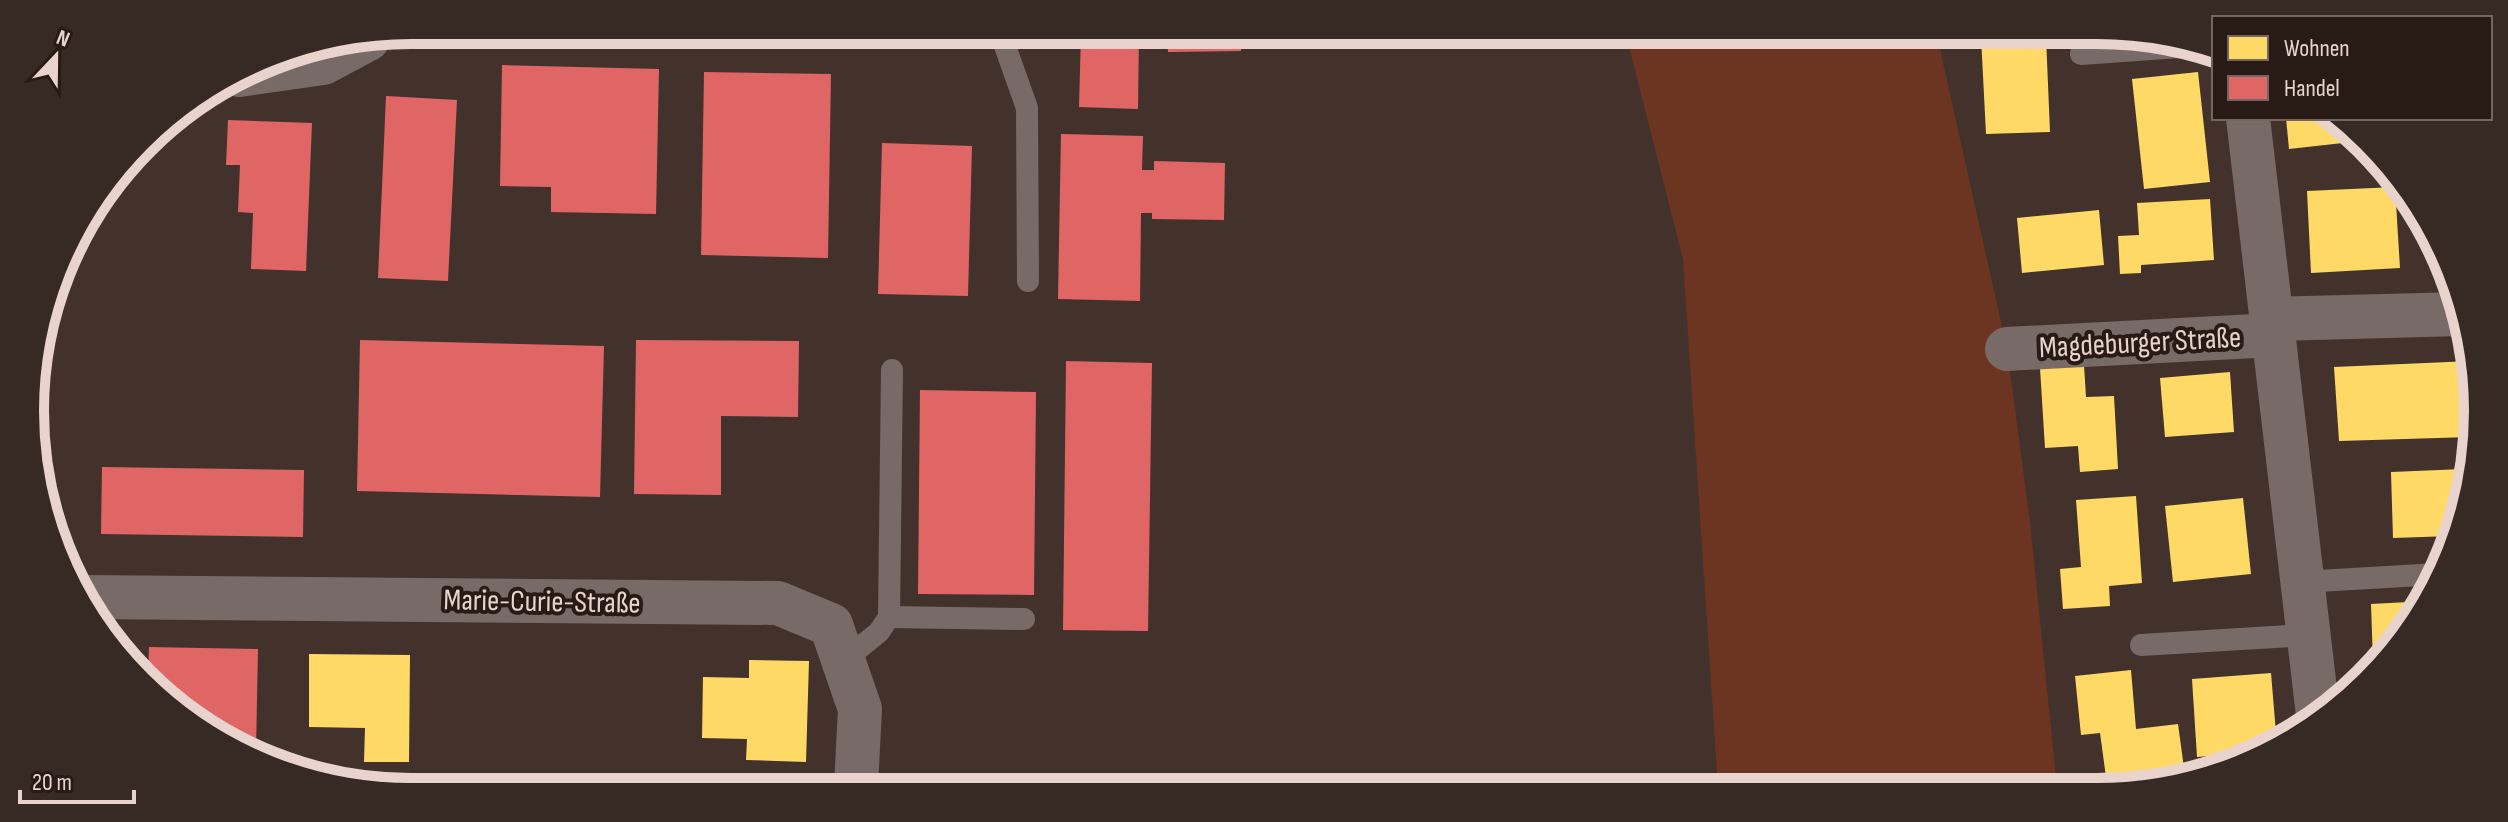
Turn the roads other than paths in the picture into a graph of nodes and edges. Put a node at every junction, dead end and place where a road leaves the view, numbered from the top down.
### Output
1 (1004, 44) edge
2 (348, 49) edge
3 (2155, 49) edge
4 (2081, 54) dead end
5 (277, 70) edge
6 (2248, 120) edge
7 (1028, 281) dead end
8 (2451, 315) edge
9 (2273, 327) junction
10 (2007, 349) dead end
11 (892, 370) dead end
12 (2425, 575) edge
13 (2301, 582) junction
14 (95, 597) edge
15 (889, 617) junction
16 (1024, 619) dead end
17 (2307, 635) junction
18 (2141, 645) dead end
19 (843, 661) junction
20 (2317, 705) edge
21 (856, 778) edge

1 - 7 lane
2 - 5 street
3 - 4 lane
6 - 9 street, Magdeburger Straße
8 - 9 street, Magdeburger Straße
9 - 10 street, Magdeburger Straße
9 - 13 street, Magdeburger Straße
11 - 15 lane
12 - 13 lane
13 - 17 street, Magdeburger Straße
14 - 19 street, Marie-Curie-Straße
15 - 16 lane
15 - 19 lane
17 - 18 lane
17 - 20 street, Magdeburger Straße
19 - 21 street, Marie-Curie-Straße

